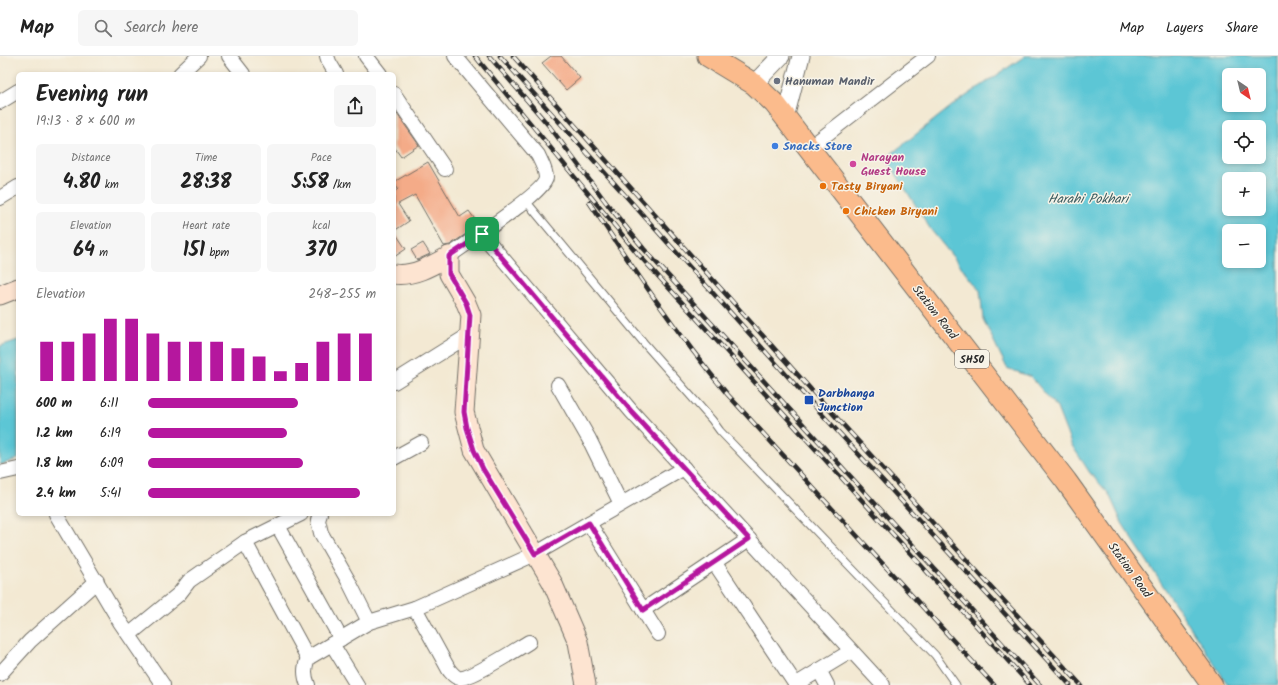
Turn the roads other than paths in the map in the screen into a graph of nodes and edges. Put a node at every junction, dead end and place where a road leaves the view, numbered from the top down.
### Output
1 (199, 56) edge
2 (229, 56) edge
3 (327, 56) edge
4 (366, 56) edge
5 (455, 56) edge
6 (708, 56) edge
7 (781, 56) edge
8 (801, 56) edge
9 (928, 56) edge
10 (182, 72) edge
11 (241, 72) edge
12 (335, 72) edge
13 (378, 72) edge
14 (754, 84) junction
15 (16, 92) edge
16 (396, 97) edge
17 (0, 102) edge
18 (785, 118) junction
19 (809, 148) junction
20 (445, 169) dead end
21 (16, 187) edge
22 (0, 198) edge
23 (525, 200) junction
24 (482, 234) junction
25 (444, 265) junction
26 (396, 274) edge
27 (16, 289) edge
28 (0, 295) edge
29 (469, 335) junction
30 (396, 381) edge
31 (558, 385) dead end
32 (421, 443) dead end
33 (396, 457) edge
34 (684, 468) junction
35 (16, 469) edge
36 (0, 473) edge
37 (621, 504) junction
38 (57, 516) edge
39 (297, 516) edge
40 (319, 516) edge
41 (589, 523) junction
42 (278, 526) junction
43 (749, 539) junction
44 (245, 542) junction
45 (535, 554) junction
46 (714, 562) junction
47 (97, 581) junction
48 (415, 608) junction
49 (643, 610) junction
50 (369, 622) junction
51 (130, 634) junction
52 (658, 634) dead end
53 (336, 642) junction
54 (529, 642) dead end
55 (851, 651) junction
56 (308, 658) junction
57 (820, 670) junction
58 (0, 674) edge
59 (163, 685) edge
60 (308, 685) edge
61 (357, 685) edge
62 (586, 685) edge
63 (796, 685) edge
64 (827, 685) edge
65 (883, 685) edge
66 (956, 685) edge
67 (1212, 685) edge

1 - 10 street
2 - 11 street
3 - 12 street
4 - 13 street
5 - 23 street
6 - 14 main road, Station Road / SH50
7 - 14 street
8 - 18 street
9 - 19 street
14 - 18 main road, Station Road / SH50
15 - 17 street
16 - 20 street
18 - 19 main road, Station Road / SH50
19 - 67 main road, Station Road / SH50
21 - 22 street
23 - 24 street
23 - 66 lane
24 - 25 street
24 - 34 street
25 - 26 main road
25 - 29 main road
27 - 28 main road
29 - 30 street
29 - 45 main road
31 - 37 street
32 - 33 street
34 - 37 street
34 - 43 street
35 - 36 street
37 - 41 street
38 - 47 street
39 - 42 street
40 - 50 street
41 - 45 street
41 - 49 street
42 - 44 street
42 - 53 street
43 - 46 street
43 - 55 street
44 - 51 street
44 - 56 street
45 - 48 street
45 - 62 main road
46 - 49 street
46 - 63 street
47 - 51 street
47 - 58 street
48 - 50 street
48 - 54 street
49 - 52 street
50 - 53 street
51 - 59 street
53 - 56 street
53 - 61 street
55 - 57 street
55 - 65 street
56 - 60 street
57 - 63 street
57 - 64 street

